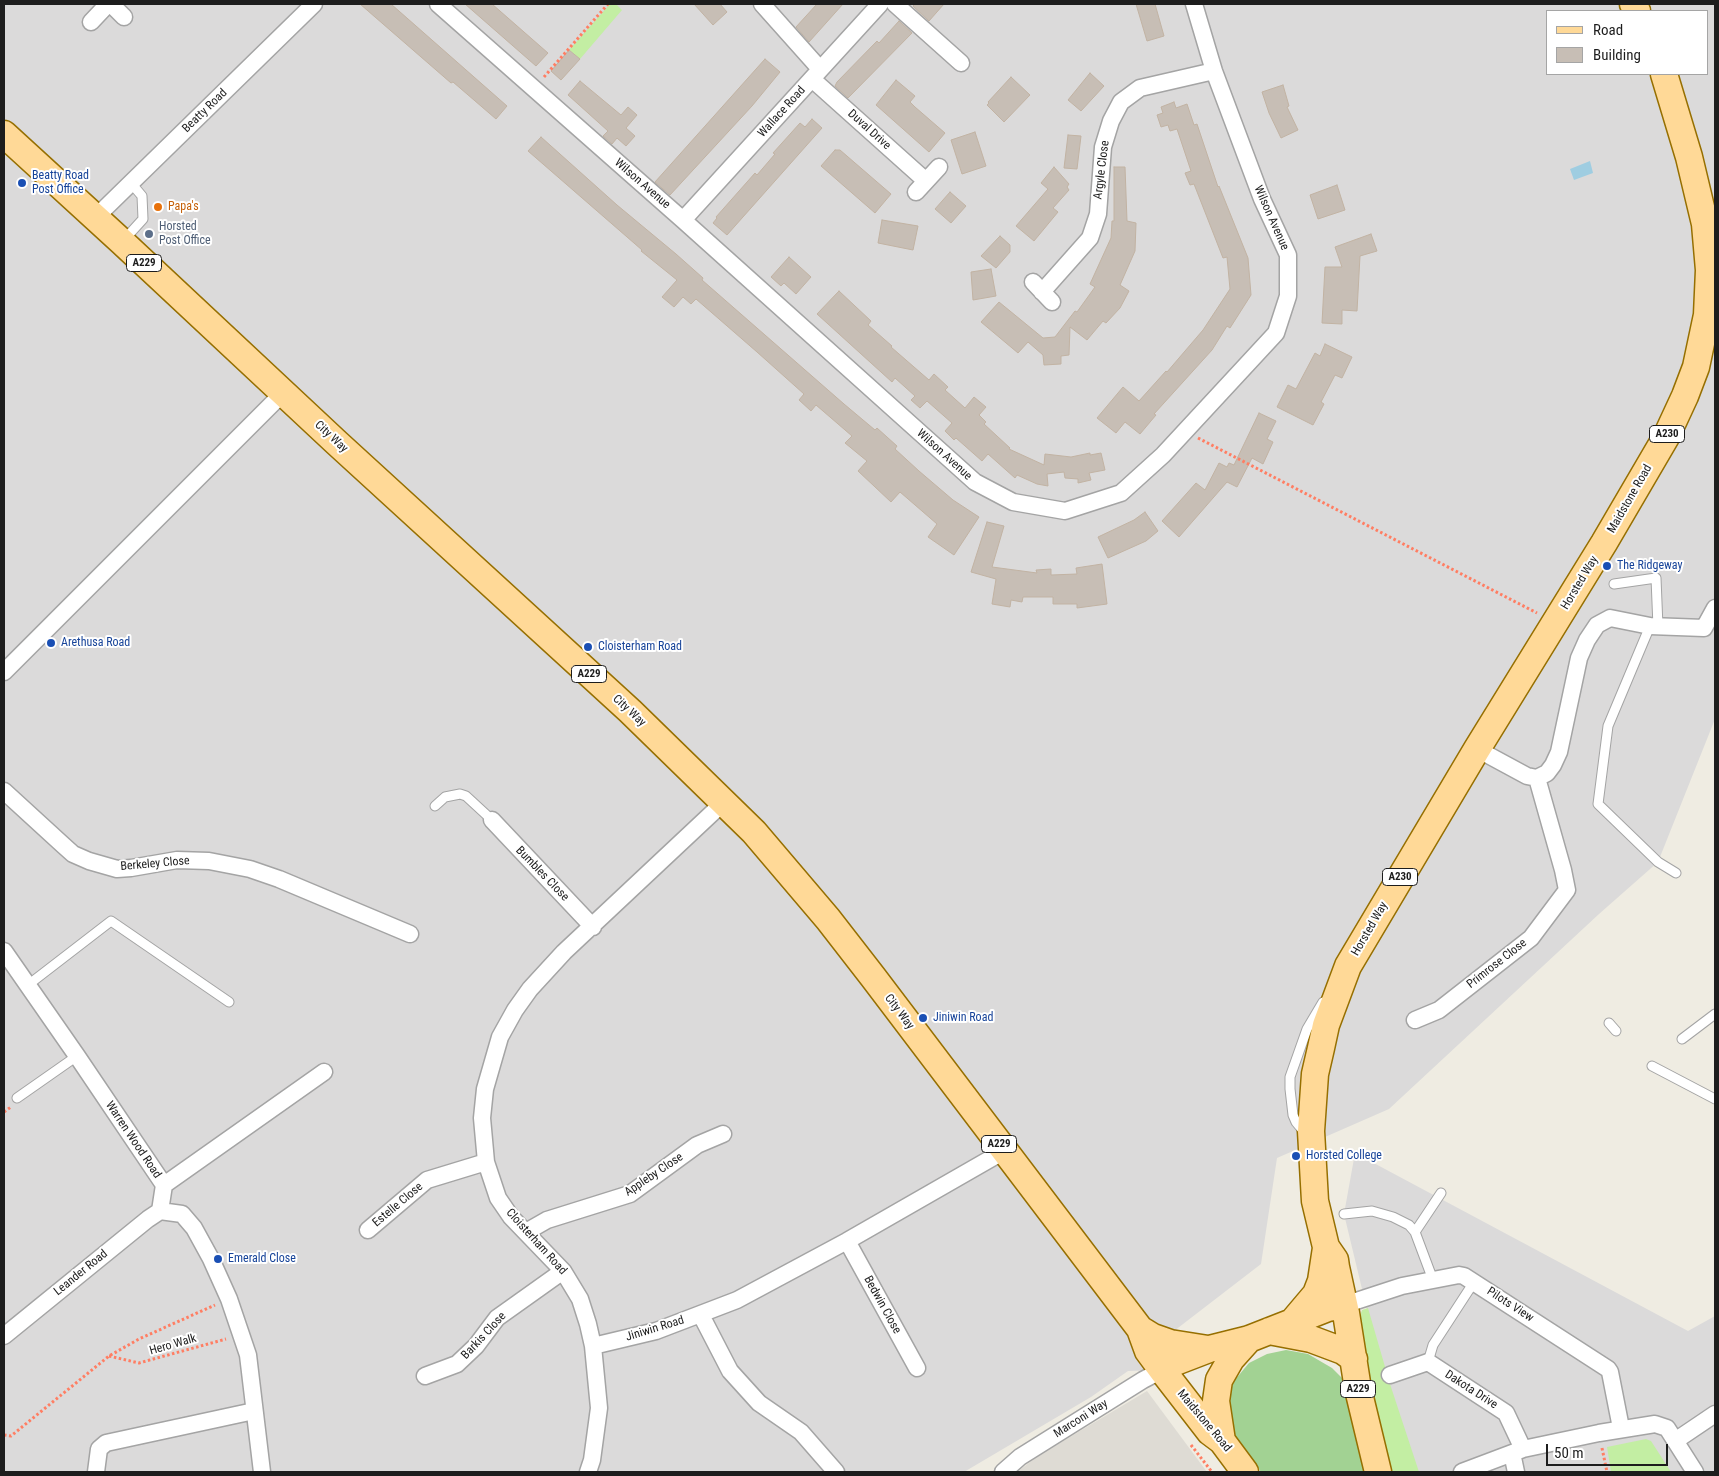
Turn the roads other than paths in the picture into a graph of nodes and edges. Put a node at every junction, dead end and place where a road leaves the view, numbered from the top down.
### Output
1 (109, 4) edge
2 (314, 4) edge
3 (438, 4) edge
4 (762, 4) edge
5 (880, 4) edge
6 (896, 4) edge
7 (1194, 4) edge
8 (124, 17) dead end
9 (91, 22) dead end
10 (961, 63) dead end
11 (1214, 71) junction
12 (816, 74) junction
13 (1664, 75) edge
14 (4, 134) edge
15 (939, 167) dead end
16 (131, 183) junction
17 (95, 218) junction
18 (684, 220) junction
19 (122, 242) junction
20 (1042, 292) dead end
21 (284, 394) junction
22 (1604, 543) joint
23 (1614, 584) dead end
24 (1715, 608) edge
25 (1654, 626) junction
26 (4, 672) edge
27 (1477, 749) junction
28 (1537, 778) junction
29 (4, 791) edge
30 (724, 802) junction
31 (435, 806) dead end
32 (492, 820) joint
33 (1676, 873) dead end
34 (593, 927) junction
35 (410, 934) dead end
36 (4, 951) edge
37 (28, 985) junction
38 (229, 1002) dead end
39 (1715, 1014) edge
40 (1415, 1020) dead end
41 (1608, 1023) dead end
42 (1616, 1031) dead end
43 (1682, 1038) dead end
44 (77, 1056) junction
45 (1652, 1066) dead end
46 (324, 1072) dead end
47 (17, 1098) dead end
48 (1715, 1099) edge
49 (723, 1134) dead end
50 (1004, 1150) junction
51 (486, 1162) junction
52 (164, 1185) junction
53 (1441, 1193) dead end
54 (160, 1211) junction
55 (1344, 1214) dead end
56 (368, 1230) dead end
57 (526, 1232) junction
58 (1415, 1232) junction
59 (846, 1241) junction
60 (1326, 1247) junction
61 (563, 1271) junction
62 (1433, 1280) junction
63 (1474, 1282) junction
64 (1344, 1304) junction
65 (700, 1315) junction
66 (1140, 1329) junction
67 (1270, 1331) junction
68 (4, 1336) edge
69 (594, 1346) junction
70 (1208, 1349) junction
71 (1354, 1359) junction
72 (1428, 1362) junction
73 (918, 1368) dead end
74 (1162, 1370) junction
75 (1390, 1375) dead end
76 (425, 1376) dead end
77 (254, 1411) junction
78 (1715, 1414) edge
79 (1622, 1428) junction
80 (1222, 1440) junction
81 (1675, 1441) junction
82 (1518, 1451) junction
83 (96, 1472) edge
84 (262, 1472) edge
85 (588, 1472) edge
86 (836, 1472) edge
87 (1003, 1472) edge
88 (1245, 1472) edge
89 (1378, 1472) edge
90 (1462, 1472) edge
91 (1516, 1472) edge
92 (1695, 1472) edge

1 - 8 street
1 - 9 street
2 - 16 street, Beatty Road
3 - 18 street, Wilson Avenue
4 - 12 street, Duval Drive
5 - 12 street, Wallace Road
6 - 10 street
7 - 11 street, Wilson Avenue
11 - 18 street, Wilson Avenue
11 - 20 street, Argyle Close
12 - 15 street, Duval Drive
12 - 18 street, Wallace Road
13 - 22 main road, Maidstone Road / A230
14 - 17 main road, City Way / A229
16 - 17 street, Beatty Road
16 - 19 lane
17 - 19 main road, City Way / A229
19 - 21 main road, City Way / A229
21 - 26 street
21 - 30 main road, City Way / A229
22 - 27 main road, Horsted Way / A230
23 - 25 lane
24 - 25 street
25 - 28 street
25 - 33 lane
27 - 28 street
27 - 60 main road, Horsted Way / A230
28 - 40 street, Primrose Close
29 - 35 street, Berkeley Close
30 - 34 street, Cloisterham Road
30 - 50 main road, City Way / A229
31 - 32 lane
32 - 34 street, Bumbles Close
34 - 51 street, Cloisterham Road
36 - 37 street, Warren Wood Road
37 - 38 lane
37 - 44 street, Warren Wood Road
39 - 43 lane
41 - 42 lane
44 - 47 lane
44 - 52 street, Warren Wood Road
45 - 48 lane
46 - 52 street
49 - 57 street, Appleby Close
50 - 59 street, Jiniwin Road
50 - 66 main road, City Way / A229
51 - 56 street, Estelle Close
51 - 57 street, Cloisterham Road
52 - 54 street, Warren Wood Road
53 - 58 lane
54 - 68 street, Leander Road
54 - 77 street
55 - 58 lane
57 - 61 street, Cloisterham Road
58 - 62 lane
59 - 65 street, Jiniwin Road
59 - 73 street, Bedwin Close
60 - 64 main road, Horsted Way / A230
60 - 67 main road
61 - 69 street, Cloisterham Road
61 - 76 street, Barkis Close
62 - 63 street, Pilots View
62 - 64 street, Pilots View
63 - 72 lane
63 - 79 street, Pilots View
64 - 67 main road
64 - 71 main road, A229
65 - 69 street, Jiniwin Road
65 - 86 street
66 - 70 main road
66 - 74 main road, City Way / A229
67 - 70 main road
67 - 71 main road
67 - 80 main road
69 - 85 street, Cloisterham Road
70 - 74 main road
71 - 89 main road, A229
72 - 75 street
72 - 82 street, Dakota Drive
74 - 80 main road, Maidstone Road / A229
74 - 87 street, Marconi Way
77 - 83 street
77 - 84 street
78 - 81 street
79 - 81 street
79 - 82 street
80 - 88 main road, Maidstone Road / A229
81 - 92 street
82 - 90 street
82 - 91 street, Dakota Drive

